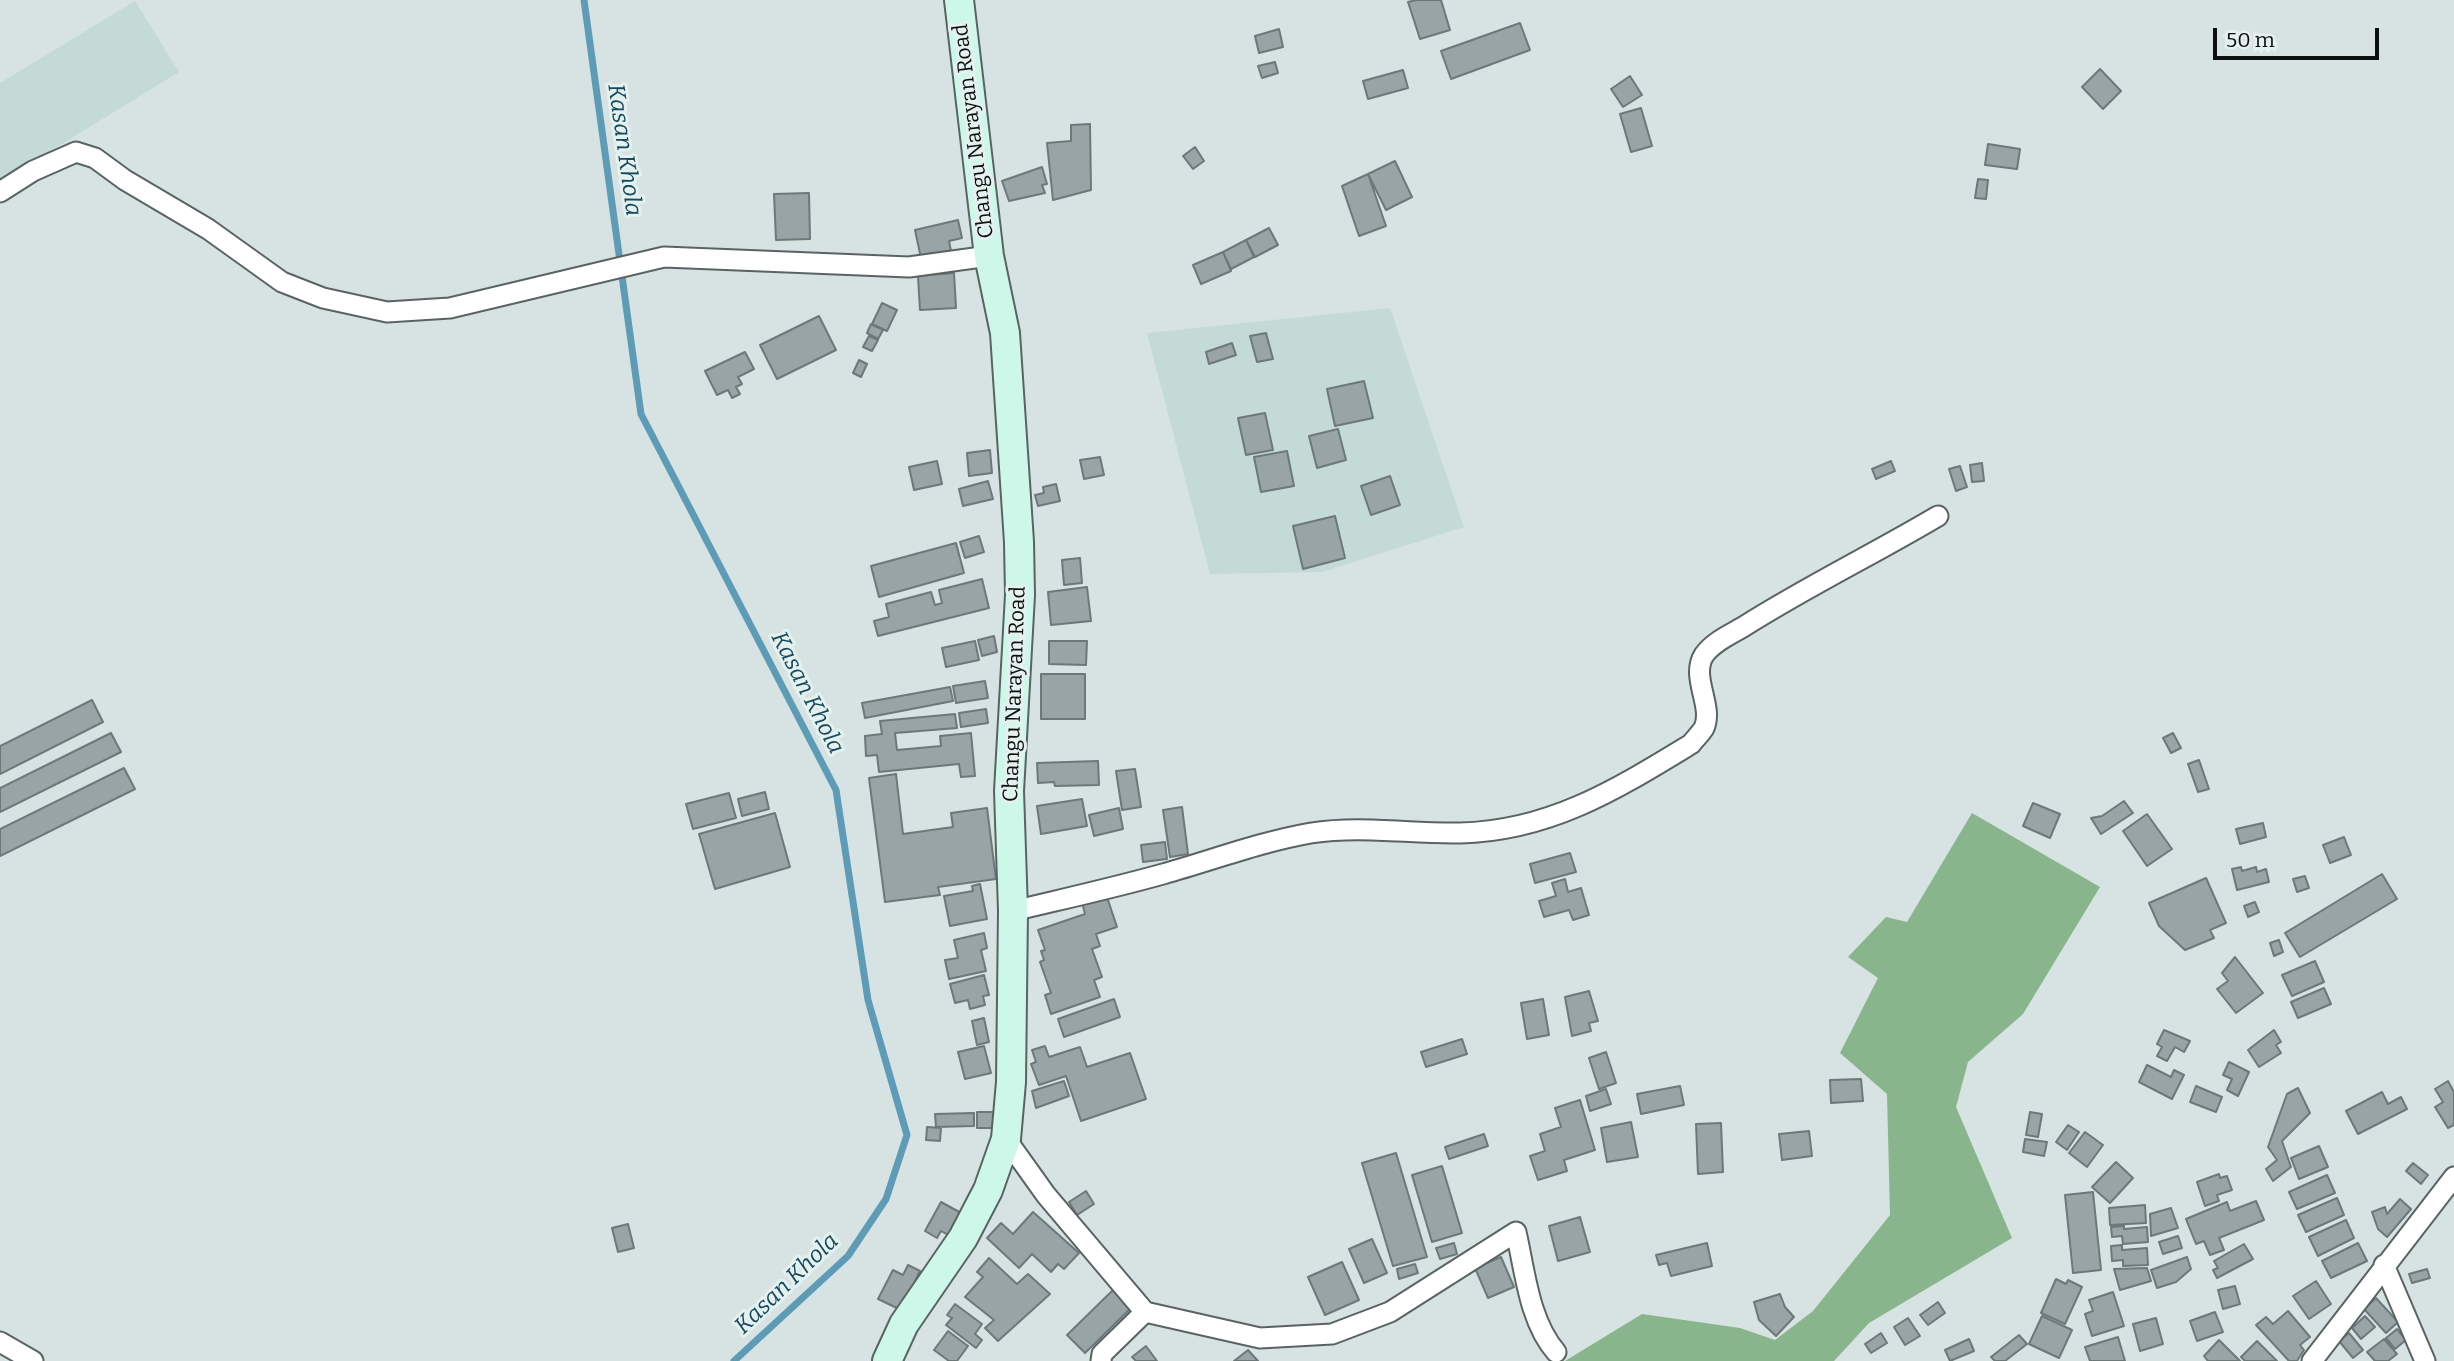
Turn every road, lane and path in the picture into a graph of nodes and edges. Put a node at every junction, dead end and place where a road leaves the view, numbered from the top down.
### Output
1 (959, 0) edge
2 (0, 192) edge
3 (989, 256) junction
4 (1938, 516) dead end
5 (1013, 911) junction
6 (1006, 1139) junction
7 (2454, 1177) edge
8 (2384, 1265) junction
9 (1145, 1312) junction
10 (0, 1342) edge
11 (1556, 1352) dead end
12 (33, 1361) edge
13 (887, 1361) edge
14 (1101, 1361) edge
15 (2312, 1361) edge
16 (2425, 1361) edge

1 - 3 main road, Changu Narayan Road
2 - 3 street
3 - 5 main road, Changu Narayan Road
4 - 5 street
5 - 6 main road, Changu Narayan Road
6 - 9 street
6 - 13 main road, Changu Narayan Road
7 - 8 street
8 - 15 street
8 - 16 street
9 - 11 street
9 - 14 street
10 - 12 street

